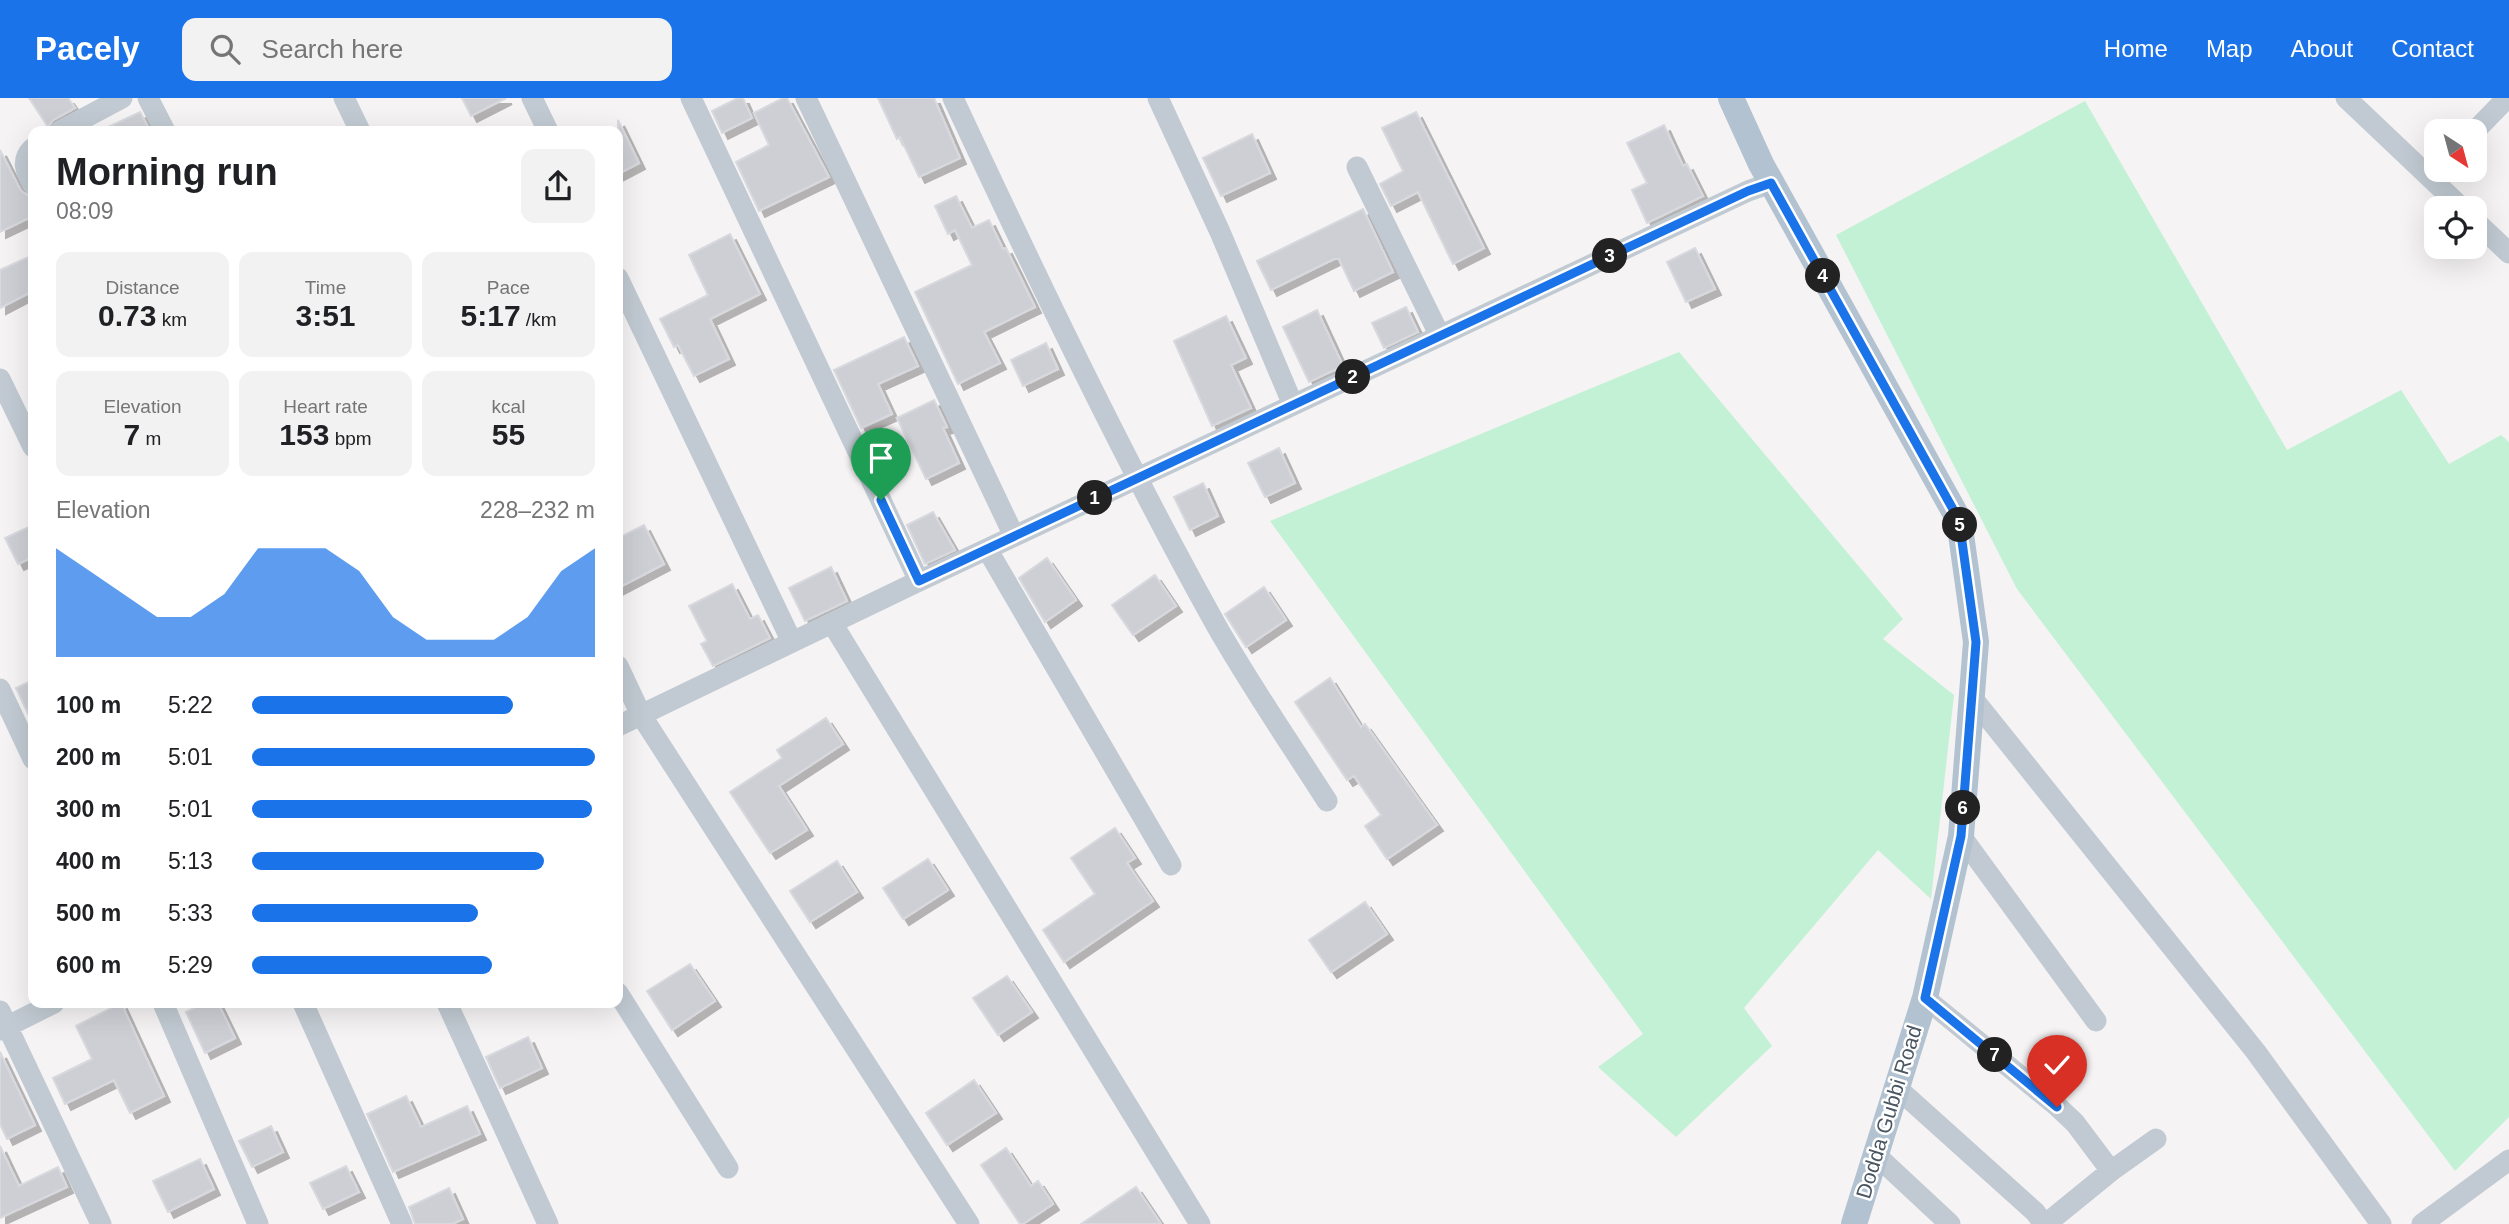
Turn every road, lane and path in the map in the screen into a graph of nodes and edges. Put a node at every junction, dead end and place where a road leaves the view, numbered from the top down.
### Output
1 (122, 98) edge
2 (148, 98) edge
3 (344, 98) edge
4 (532, 98) edge
5 (691, 98) edge
6 (806, 98) edge
7 (953, 98) edge
8 (1157, 98) edge
9 (1731, 98) edge
10 (2346, 98) edge
11 (2507, 98) edge
12 (2487, 119) edge
13 (69, 126) edge
14 (162, 126) edge
15 (358, 126) edge
16 (546, 126) edge
17 (28, 156) edge
18 (2424, 165) edge
19 (1357, 167) dead end
20 (28, 176) edge
21 (2441, 182) edge
22 (1771, 183) junction
23 (2452, 196) edge
24 (2487, 232) edge
25 (2509, 253) edge
26 (623, 288) edge
27 (1440, 336) junction
28 (0, 379) edge
29 (1293, 405) junction
30 (28, 437) edge
31 (1138, 478) junction
32 (1014, 536) junction
33 (986, 549) junction
34 (919, 581) junction
35 (832, 623) junction
36 (792, 642) junction
37 (623, 677) edge
38 (0, 689) edge
39 (1970, 695) junction
40 (641, 715) junction
41 (623, 724) edge
42 (28, 748) edge
43 (1327, 801) dead end
44 (1961, 836) junction
45 (1171, 865) dead end
46 (1925, 998) junction
47 (623, 1001) edge
48 (40, 1008) edge
49 (165, 1008) edge
50 (305, 1008) edge
51 (449, 1008) edge
52 (2096, 1021) dead end
53 (2, 1022) edge
54 (1896, 1087) junction
55 (2156, 1139) dead end
56 (1877, 1156) junction
57 (2509, 1160) edge
58 (728, 1168) dead end
59 (2111, 1171) junction
60 (1857, 1222) edge
61 (101, 1224) edge
62 (258, 1224) edge
63 (402, 1224) edge
64 (548, 1224) edge
65 (969, 1224) edge
66 (1200, 1224) edge
67 (1950, 1224) edge
68 (2045, 1224) edge
69 (2381, 1224) edge
70 (2422, 1224) edge

1 - 13 street
2 - 14 street
3 - 15 street
4 - 16 street
5 - 34 street
6 - 32 street
7 - 31 street
8 - 29 street
9 - 22 main road, Dodda Gubbi Road
10 - 18 street
11 - 12 street
17 - 20 street
19 - 27 street
21 - 23 street
22 - 27 street
22 - 39 main road, Dodda Gubbi Road
24 - 25 street
26 - 36 street
27 - 29 street
28 - 30 street
29 - 31 street
31 - 32 street
31 - 43 street
32 - 33 street
33 - 34 street
33 - 45 street
34 - 35 street
35 - 36 street
35 - 66 street
36 - 40 street
37 - 40 street
38 - 42 street
39 - 44 main road, Dodda Gubbi Road
39 - 69 street
40 - 41 street
40 - 65 street
44 - 46 main road, Dodda Gubbi Road
44 - 52 street
46 - 54 main road, Dodda Gubbi Road
46 - 59 street
47 - 58 street
48 - 53 street
49 - 62 street
50 - 63 street
51 - 64 street
53 - 61 street
54 - 56 main road, Dodda Gubbi Road
54 - 68 street
55 - 59 street
56 - 60 main road, Dodda Gubbi Road
56 - 67 street
57 - 70 street
59 - 68 street

